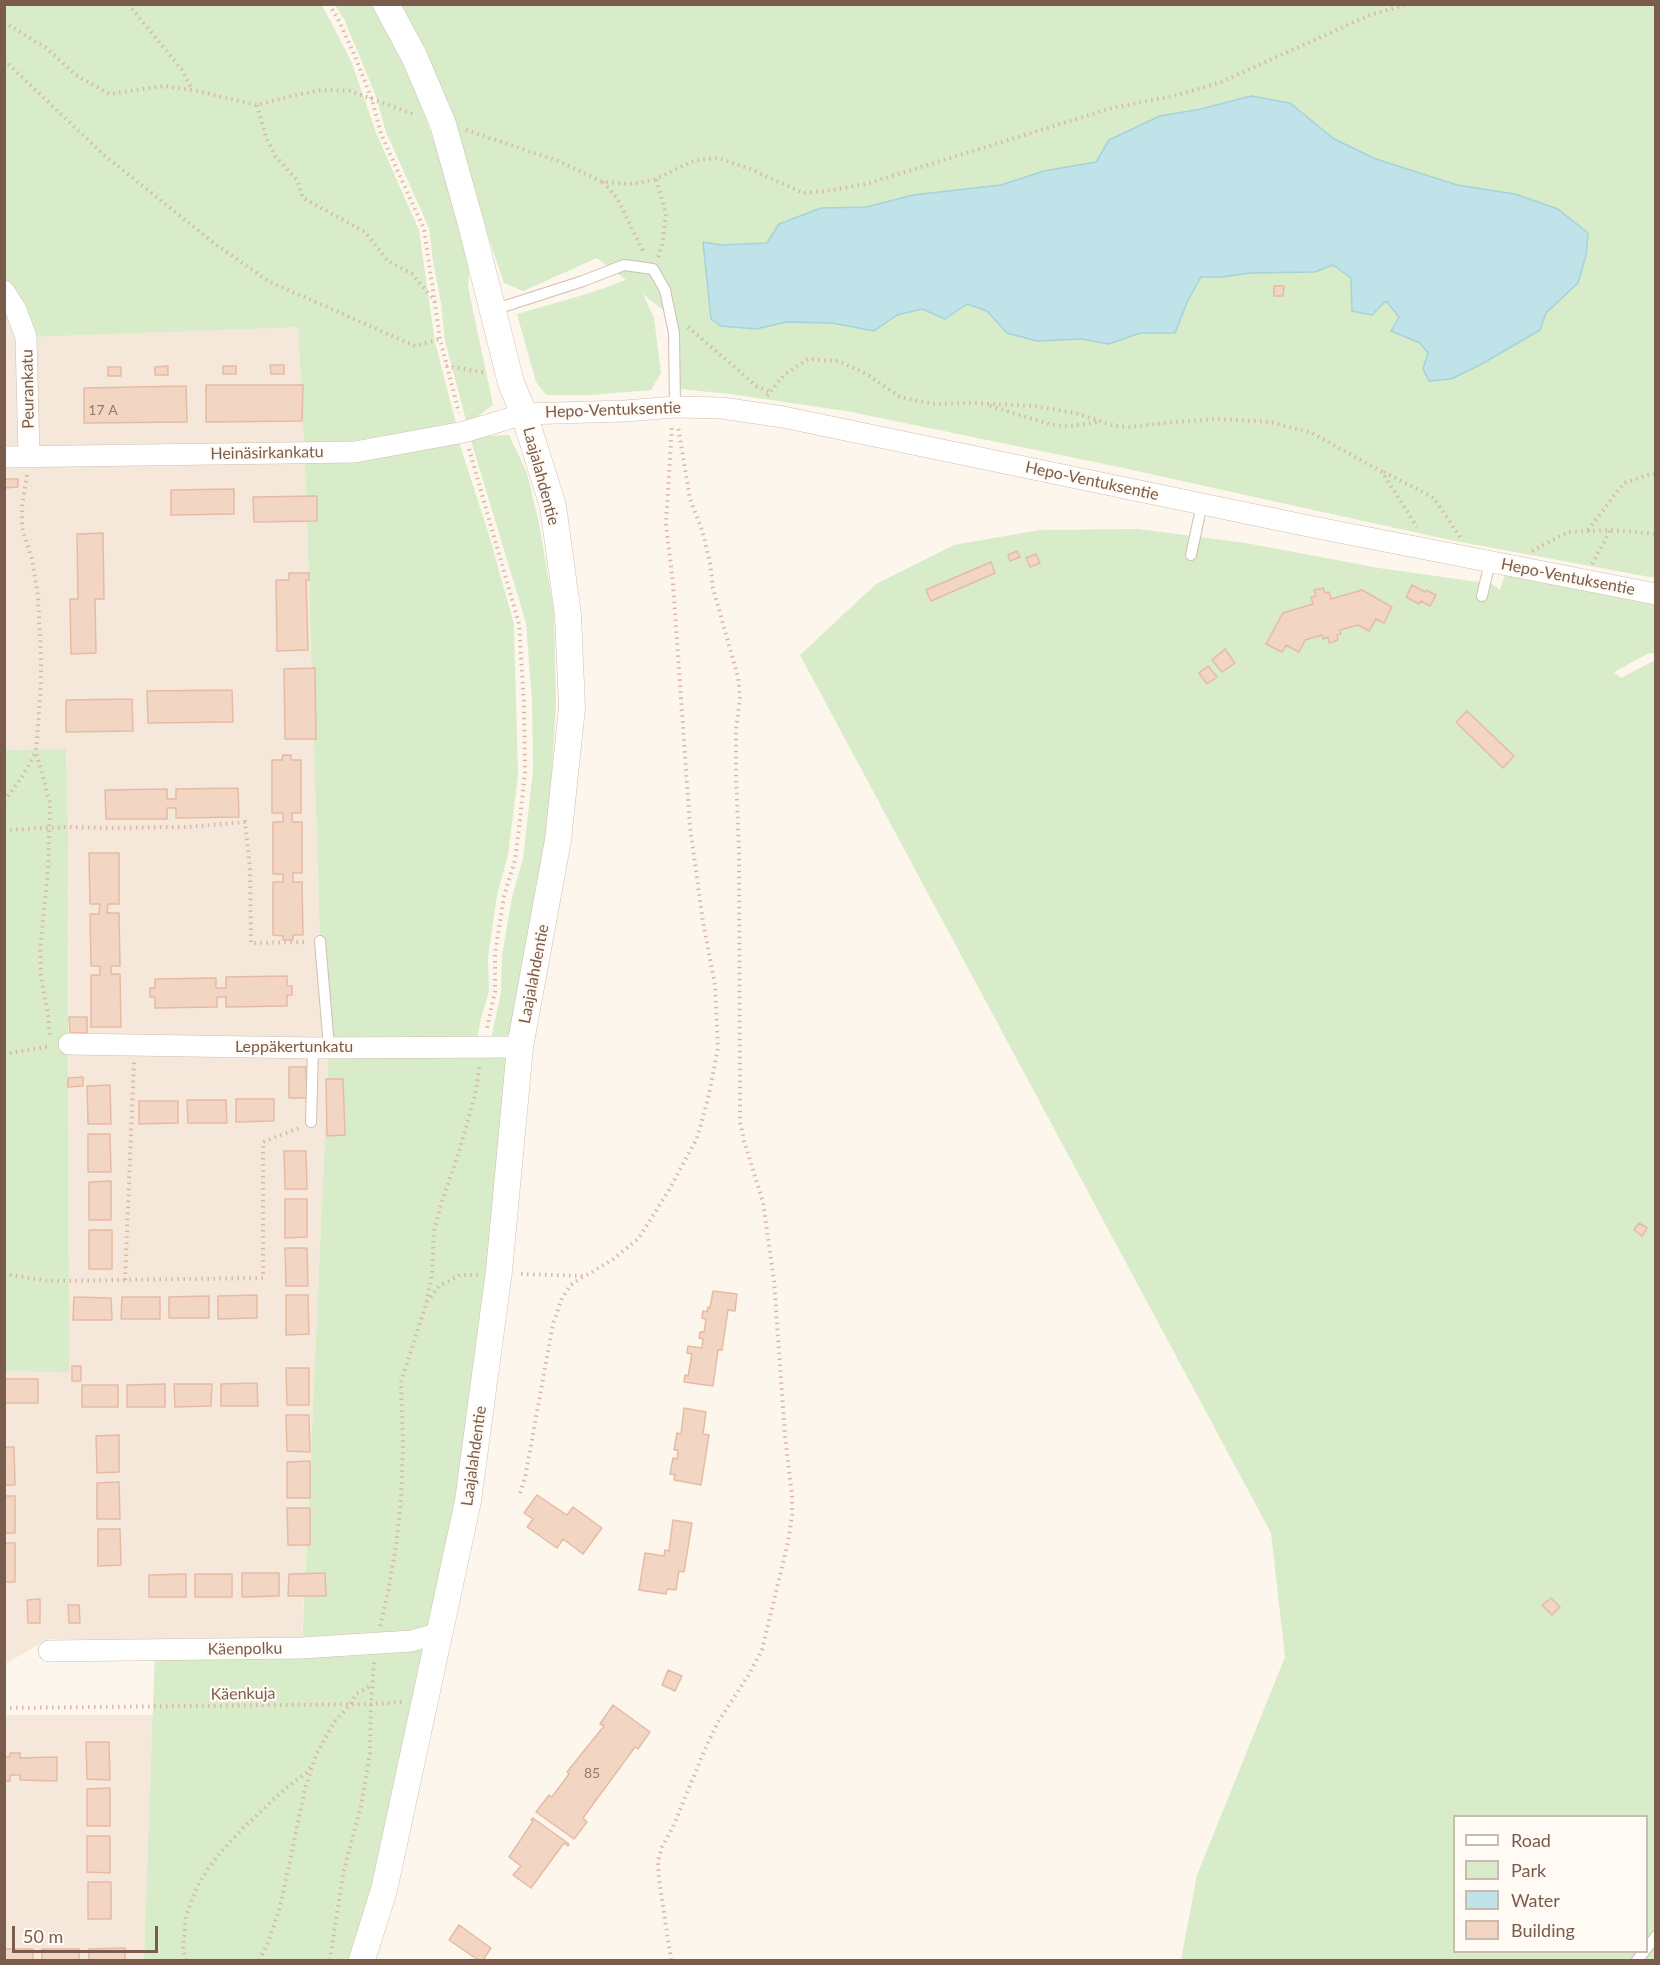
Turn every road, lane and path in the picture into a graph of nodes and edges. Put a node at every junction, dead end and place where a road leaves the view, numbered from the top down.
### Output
1 (128, 4) edge
2 (329, 4) edge
3 (386, 4) edge
4 (1408, 4) edge
5 (4, 22) edge
6 (4, 60) edge
7 (193, 90) junction
8 (372, 100) junction
9 (257, 105) junction
10 (443, 124) junction
11 (656, 179) junction
12 (603, 182) junction
13 (653, 269) junction
14 (4, 291) edge
15 (435, 302) junction
16 (668, 303) junction
17 (493, 310) junction
18 (440, 339) junction
19 (446, 366) junction
20 (511, 383) junction
21 (770, 392) junction
22 (983, 404) junction
23 (675, 407) junction
24 (753, 413) junction
25 (524, 414) junction
26 (1103, 422) junction
27 (464, 432) junction
28 (4, 457) edge
29 (29, 457) junction
30 (1382, 472) junction
31 (1656, 474) edge
32 (1202, 504) junction
33 (1611, 530) junction
34 (1588, 531) junction
35 (1656, 534) edge
36 (1465, 542) dead end
37 (1434, 551) junction
38 (1191, 555) dead end
39 (1499, 564) junction
40 (1583, 580) junction
41 (1656, 594) edge
42 (1482, 596) dead end
43 (36, 752) junction
44 (4, 801) edge
45 (50, 828) junction
46 (4, 830) edge
47 (320, 941) joint
48 (60, 1045) junction
49 (135, 1045) junction
50 (321, 1047) junction
51 (484, 1047) junction
52 (520, 1047) junction
53 (4, 1054) edge
54 (311, 1122) joint
55 (499, 1271) junction
56 (4, 1274) edge
57 (585, 1276) junction
58 (125, 1280) junction
59 (426, 1304) junction
60 (520, 1493) dead end
61 (440, 1633) junction
62 (375, 1643) junction
63 (49, 1651) dead end
64 (372, 1685) junction
65 (424, 1700) junction
66 (371, 1704) junction
67 (350, 1705) junction
68 (4, 1708) edge
69 (314, 1762) junction
70 (186, 1960) edge
71 (259, 1960) edge
72 (330, 1960) edge
73 (362, 1960) edge
74 (671, 1960) edge

1 - 7 path
2 - 8 path
3 - 10 street, Laajalahdentie
4 - 11 path
5 - 7 path
6 - 18 path
7 - 9 path
8 - 9 path
8 - 10 path
8 - 15 path
9 - 15 path
10 - 12 path
10 - 17 street, Laajalahdentie
11 - 12 path
11 - 13 path
12 - 13 path
13 - 16 lane
13 - 17 lane
14 - 29 street, Peurankatu
15 - 18 path
16 - 21 path
16 - 23 lane
17 - 20 street, Laajalahdentie
18 - 19 path
19 - 20 path
19 - 27 path
20 - 25 street, Laajalahdentie
21 - 22 path
21 - 24 path
22 - 26 path
22 - 26 path
23 - 24 street, Hepo-Ventuksentie
23 - 25 street, Hepo-Ventuksentie
23 - 57 path
23 - 74 path
24 - 32 street, Hepo-Ventuksentie
25 - 27 street, Heinäsirkankatu
25 - 52 street, Laajalahdentie
26 - 30 path
27 - 29 street, Heinäsirkankatu
27 - 51 path
28 - 29 street, Heinäsirkankatu
29 - 43 path
30 - 36 path
30 - 37 path
31 - 34 path
32 - 37 street, Hepo-Ventuksentie
32 - 38 lane
33 - 34 path
33 - 35 path
33 - 40 path
34 - 39 path
37 - 39 street, Hepo-Ventuksentie
39 - 40 street, Hepo-Ventuksentie
39 - 42 lane
40 - 41 street, Hepo-Ventuksentie
43 - 44 path
43 - 45 path
45 - 46 path
45 - 47 path
45 - 48 path
47 - 50 lane
48 - 49 street, Leppäkertunkatu
48 - 53 path
49 - 50 street, Leppäkertunkatu
49 - 58 path
50 - 51 street, Leppäkertunkatu
50 - 54 lane
51 - 52 street, Leppäkertunkatu
51 - 59 path
52 - 55 street, Laajalahdentie
54 - 58 path
55 - 57 path
55 - 59 path
55 - 61 street, Laajalahdentie
56 - 58 path
57 - 60 path
59 - 62 path
61 - 62 street, Käenpolku
61 - 65 street, Laajalahdentie
62 - 63 street, Käenpolku
62 - 64 path
64 - 66 path
64 - 67 path
65 - 66 path, Käenkuja
65 - 73 street, Laajalahdentie
66 - 67 path, Käenkuja
66 - 72 path
67 - 68 path, Käenkuja
67 - 69 path
69 - 70 path
69 - 71 path

